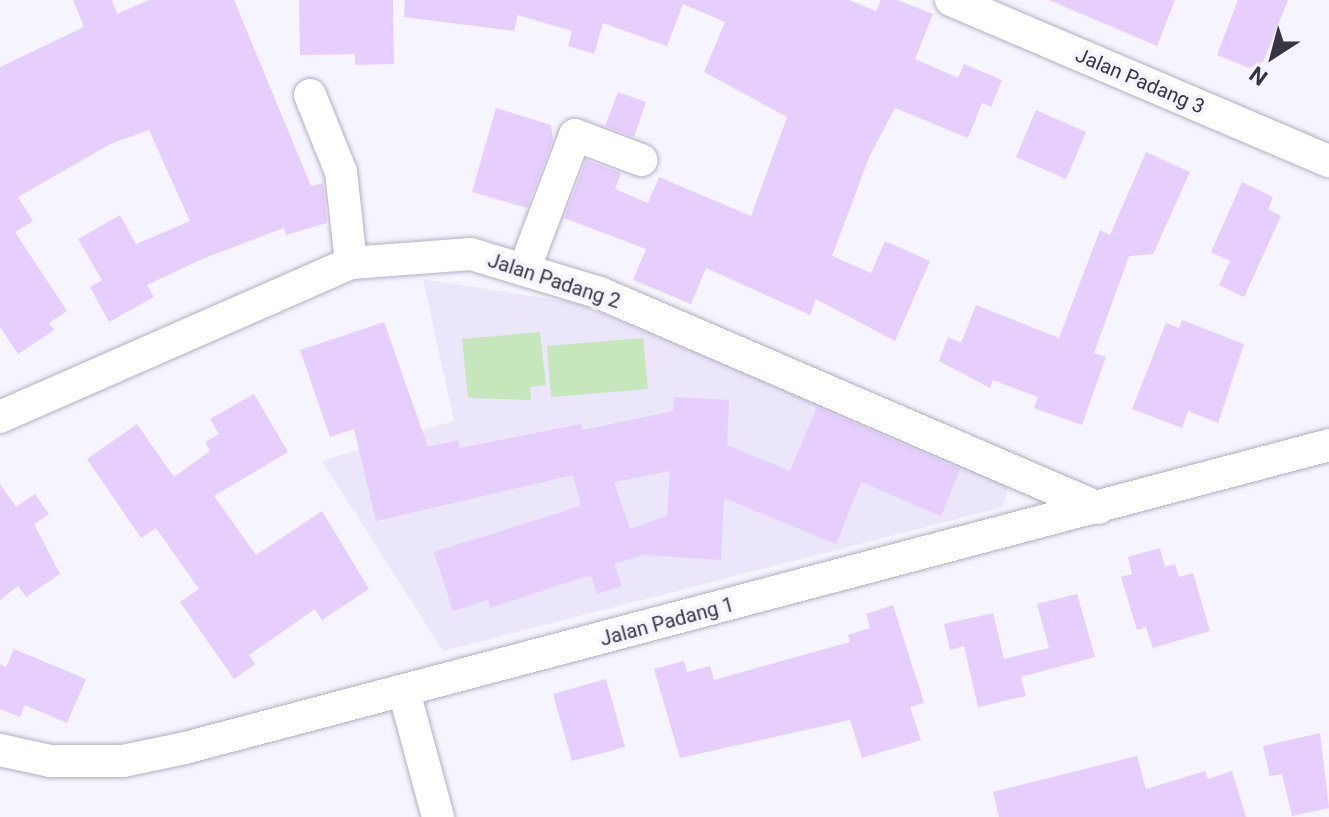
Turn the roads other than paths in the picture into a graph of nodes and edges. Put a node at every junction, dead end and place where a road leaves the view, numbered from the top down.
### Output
1 (951, 0) edge
2 (310, 95) dead end
3 (641, 160) dead end
4 (1329, 161) edge
5 (351, 263) junction
6 (524, 270) junction
7 (0, 417) edge
8 (1329, 445) edge
9 (1099, 508) junction
10 (404, 691) junction
11 (0, 750) edge
12 (438, 817) edge

1 - 4 street, Jalan Padang 3
2 - 5 street
3 - 6 street
5 - 6 street, Jalan Padang 2
5 - 7 street, Jalan Padang 2
6 - 9 street, Jalan Padang 2
8 - 9 street, Jalan Padang 1
9 - 10 street, Jalan Padang 1
10 - 11 street, Jalan Padang 1
10 - 12 street

